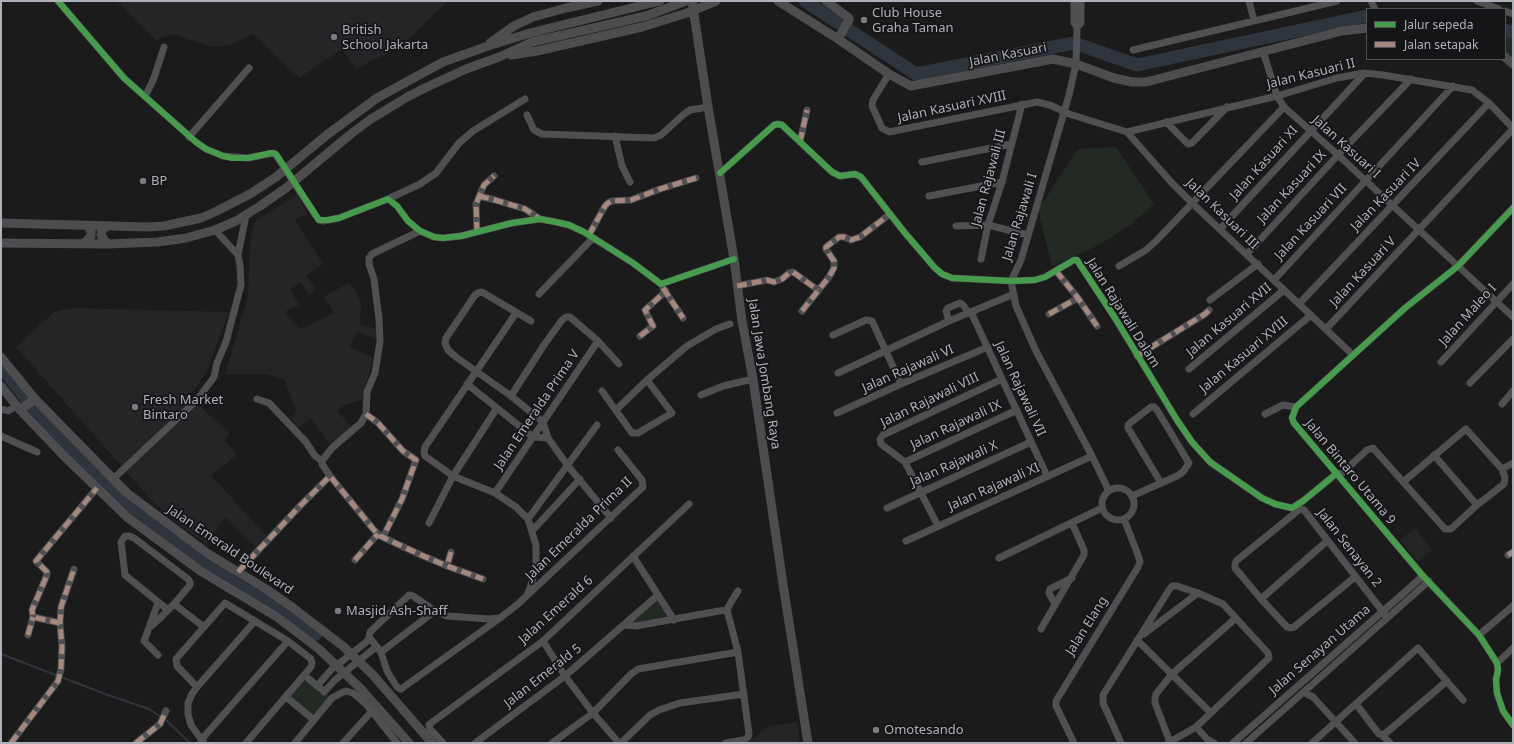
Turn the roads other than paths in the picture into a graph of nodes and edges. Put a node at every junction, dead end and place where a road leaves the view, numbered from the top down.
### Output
1 (58, 1) edge
2 (598, 1) edge
3 (660, 1) edge
4 (686, 1) edge
5 (716, 1) edge
6 (778, 1) edge
7 (826, 1) edge
8 (1074, 1) edge
9 (1081, 1) edge
10 (1249, 1) edge
11 (1337, 1) edge
12 (1477, 1) edge
13 (693, 5) edge
14 (1496, 8) edge
15 (1254, 21) junction
16 (1077, 27) junction
17 (1366, 28) edge
18 (839, 37) junction
19 (164, 46) dead end
20 (488, 46) junction
21 (1133, 50) dead end
22 (1263, 52) junction
23 (499, 57) junction
24 (1076, 64) junction
25 (249, 68) dead end
26 (1364, 73) junction
27 (889, 74) junction
28 (1411, 79) junction
29 (1453, 86) junction
30 (1277, 96) junction
31 (146, 97) junction
32 (525, 99) dead end
33 (1022, 104) junction
34 (1489, 104) junction
35 (1228, 106) junction
36 (708, 107) junction
37 (1284, 107) junction
38 (808, 110) dead end
39 (1064, 112) junction
40 (526, 115) dead end
41 (1166, 122) junction
42 (1513, 129) edge
43 (1310, 131) junction
44 (1127, 132) junction
45 (614, 136) junction
46 (188, 137) junction
47 (800, 142) junction
48 (1011, 144) junction
49 (1338, 155) junction
50 (922, 162) dead end
51 (720, 173) junction
52 (494, 176) dead end
53 (696, 178) dead end
54 (1366, 181) junction
55 (630, 182) dead end
56 (1002, 182) junction
57 (479, 196) junction
58 (929, 196) dead end
59 (388, 199) junction
60 (1193, 204) junction
61 (1393, 206) junction
62 (1513, 208) edge
63 (890, 214) junction
64 (246, 215) junction
65 (540, 219) junction
66 (1, 223) edge
67 (87, 225) junction
68 (988, 225) junction
69 (107, 226) junction
70 (956, 226) dead end
71 (1220, 229) junction
72 (215, 230) junction
73 (1418, 230) junction
74 (420, 231) junction
75 (477, 232) junction
76 (1028, 235) junction
77 (591, 236) junction
78 (1, 243) edge
79 (84, 244) junction
80 (107, 244) junction
81 (1247, 254) junction
82 (238, 255) junction
83 (734, 259) junction
84 (981, 259) dead end
85 (1258, 264) junction
86 (1119, 266) dead end
87 (1458, 266) junction
88 (1056, 271) junction
89 (1274, 280) junction
90 (1011, 282) junction
91 (661, 284) junction
92 (1513, 284) edge
93 (738, 286) junction
94 (818, 290) junction
95 (1284, 290) junction
96 (666, 292) junction
97 (539, 294) dead end
98 (1014, 294) junction
99 (1078, 298) junction
100 (1210, 300) dead end
101 (1497, 302) junction
102 (1299, 304) junction
103 (802, 310) dead end
104 (1209, 310) dead end
105 (516, 313) junction
106 (970, 313) junction
107 (1049, 314) dead end
108 (1311, 315) junction
109 (1513, 317) edge
110 (683, 318) dead end
111 (531, 321) dead end
112 (742, 321) junction
113 (949, 321) junction
114 (1097, 326) dead end
115 (1326, 329) junction
116 (833, 335) dead end
117 (640, 336) dead end
118 (1513, 339) edge
119 (598, 341) junction
120 (988, 347) junction
121 (886, 350) junction
122 (1353, 355) junction
123 (1137, 356) junction
124 (1, 357) edge
125 (1442, 362) dead end
126 (619, 364) dead end
127 (1189, 370) dead end
128 (475, 372) junction
129 (838, 373) dead end
130 (753, 379) junction
131 (1002, 379) junction
132 (647, 380) junction
133 (1470, 383) dead end
134 (467, 384) junction
135 (901, 384) junction
136 (1, 386) edge
137 (602, 391) dead end
138 (1513, 391) edge
139 (701, 395) dead end
140 (511, 396) junction
141 (31, 398) junction
142 (257, 399) dead end
143 (1502, 404) dead end
144 (1283, 405) junction
145 (20, 407) junction
146 (1296, 407) junction
147 (498, 408) junction
148 (1, 409) edge
149 (616, 410) junction
150 (1017, 410) junction
151 (837, 413) dead end
152 (366, 414) junction
153 (1193, 414) dead end
154 (1265, 414) dead end
155 (1292, 418) junction
156 (543, 422) junction
157 (597, 425) dead end
158 (1, 436) edge
159 (533, 437) junction
160 (548, 438) junction
161 (1031, 442) junction
162 (618, 450) dead end
163 (37, 452) dead end
164 (1434, 455) junction
165 (1092, 456) junction
166 (322, 461) junction
167 (906, 462) junction
168 (1513, 463) edge
169 (568, 466) junction
170 (1502, 469) junction
171 (1338, 474) junction
172 (330, 476) junction
173 (453, 476) junction
174 (1047, 476) junction
175 (113, 479) junction
176 (580, 479) junction
177 (1403, 482) junction
178 (1161, 483) junction
179 (97, 488) junction
180 (1109, 491) junction
181 (921, 492) junction
182 (495, 493) junction
183 (1132, 496) junction
184 (689, 504) dead end
185 (1477, 505) junction
186 (887, 508) dead end
187 (1102, 508) junction
188 (610, 518) junction
189 (1124, 519) junction
190 (528, 520) junction
191 (1072, 522) junction
192 (429, 523) dead end
193 (938, 526) junction
194 (532, 531) junction
195 (380, 536) junction
196 (906, 541) dead end
197 (1327, 541) junction
198 (451, 552) dead end
199 (633, 556) junction
200 (999, 558) dead end
201 (355, 560) dead end
202 (447, 566) junction
203 (74, 569) dead end
204 (238, 572) junction
205 (1355, 577) junction
206 (1072, 578) junction
207 (1426, 578) junction
208 (483, 579) dead end
209 (738, 591) dead end
210 (1198, 593) junction
211 (527, 595) junction
212 (658, 595) junction
213 (1261, 599) junction
214 (158, 603) junction
215 (174, 604) junction
216 (1055, 604) junction
217 (1513, 606) edge
218 (168, 610) junction
219 (727, 610) junction
220 (434, 611) junction
221 (1386, 613) junction
222 (33, 617) junction
223 (500, 618) junction
224 (1236, 618) junction
225 (674, 620) junction
226 (255, 621) junction
227 (60, 623) junction
228 (624, 625) junction
229 (150, 626) junction
230 (204, 627) junction
231 (1041, 629) dead end
232 (28, 635) dead end
233 (1479, 635) junction
234 (1139, 639) junction
235 (370, 640) junction
236 (288, 641) junction
237 (543, 641) junction
238 (1513, 648) edge
239 (378, 650) junction
240 (738, 652) junction
241 (158, 655) dead end
242 (355, 657) junction
243 (1496, 663) junction
244 (337, 665) junction
245 (345, 672) junction
246 (1172, 674) junction
247 (304, 675) junction
248 (565, 676) junction
249 (1447, 681) junction
250 (317, 686) junction
251 (197, 687) junction
252 (1307, 689) junction
253 (324, 692) junction
254 (744, 694) junction
255 (286, 697) junction
256 (332, 698) junction
257 (1463, 700) dead end
258 (1356, 704) junction
259 (372, 711) junction
260 (593, 713) junction
261 (1211, 713) junction
262 (164, 715) dead end
263 (314, 720) junction
264 (1336, 722) junction
265 (1513, 726) edge
266 (1196, 727) junction
267 (1382, 735) junction
268 (203, 741) edge
269 (1207, 741) edge
270 (1169, 742) edge
271 (11, 743) edge
272 (136, 743) edge
273 (246, 743) edge
274 (295, 743) edge
275 (344, 743) edge
276 (397, 743) edge
277 (409, 743) edge
278 (432, 743) edge
279 (443, 743) edge
280 (475, 743) edge
281 (552, 743) edge
282 (620, 743) edge
283 (726, 743) edge
284 (808, 743) edge
285 (1074, 743) edge
286 (1121, 743) edge
287 (1214, 743) edge
288 (1234, 743) edge
289 (1246, 743) edge
290 (1312, 743) edge
291 (1355, 743) edge
292 (1390, 743) edge

1 - 31 street
2 - 20 main road
3 - 20 main road
4 - 23 main road
5 - 13 main road
6 - 18 main road, Jalan Kasuari
7 - 18 main road
8 - 16 street, Jalan Rajawali I
9 - 16 street, Jalan Rajawali I
10 - 15 street
11 - 15 street
12 - 14 street
13 - 23 main road
13 - 36 main road, Jalan Jawa Jombang Raya
15 - 21 street
16 - 24 street, Jalan Rajawali I
17 - 22 main road, Jalan Kasuari
18 - 27 main road, Jalan Kasuari
19 - 31 street
20 - 69 main road
22 - 24 main road, Jalan Kasuari
22 - 30 street
23 - 64 main road
24 - 27 main road, Jalan Kasuari
24 - 39 street, Jalan Rajawali I
25 - 46 street
26 - 28 street, Jalan Kasuari II
26 - 30 street, Jalan Kasuari II
26 - 43 street, Jalan Kasuari XI
27 - 33 street, Jalan Kasuari XVIII
28 - 29 street, Jalan Kasuari II
28 - 49 street, Jalan Kasuari IX
29 - 34 street, Jalan Kasuari II
29 - 54 street, Jalan Kasuari VII
30 - 35 street, Jalan Kasuari II
30 - 37 street, Jalan Kasuari I
31 - 46 street
32 - 59 street
33 - 39 street, Jalan Kasuari XVIII
33 - 48 street, Jalan Rajawali III
34 - 42 street, Jalan Kasuari II
34 - 61 street, Jalan Kasuari IV
35 - 41 street, Jalan Kasuari II
35 - 41 street
36 - 45 street
36 - 51 main road, Jalan Jawa Jombang Raya
37 - 43 street, Jalan Kasuari I
37 - 60 street
38 - 47 street
39 - 44 street
39 - 76 street, Jalan Rajawali I
40 - 45 street
41 - 44 street, Jalan Kasuari II
42 - 73 street
43 - 49 street, Jalan Kasuari I
43 - 71 street, Jalan Kasuari XI
44 - 60 street, Jalan Kasuari III
45 - 55 street
46 - 59 street, bridge
47 - 51 street, Jalan Rajawali Dalam
47 - 63 street, Jalan Rajawali Dalam
48 - 50 street
48 - 56 street, Jalan Rajawali III
49 - 54 street, Jalan Kasuari I
49 - 81 street, Jalan Kasuari IX
51 - 83 main road, Jalan Jawa Jombang Raya
52 - 57 street
53 - 77 street
54 - 61 street, Jalan Kasuari I
54 - 89 street, Jalan Kasuari VII
56 - 58 street
56 - 68 street, Jalan Rajawali III
57 - 65 street
57 - 75 street
59 - 74 street
60 - 71 street, Jalan Kasuari III
60 - 86 street
61 - 73 street, Jalan Kasuari I
61 - 102 street, Jalan Kasuari IV
62 - 87 street, Jalan Bintaro Utama 9
63 - 90 street, Jalan Rajawali Dalam
63 - 94 street
64 - 72 main road
64 - 82 street
65 - 75 street
65 - 77 street
66 - 67 main road
67 - 69 main road
67 - 79 main road
68 - 70 street
68 - 76 street
68 - 84 street, Jalan Rajawali III
69 - 80 main road
71 - 81 street, Jalan Kasuari III
72 - 80 main road
72 - 82 street
73 - 87 street, Jalan Kasuari I
73 - 115 street, Jalan Kasuari V
74 - 75 street
74 - 152 street
76 - 90 street, Jalan Rajawali I
77 - 91 street
77 - 97 street
78 - 79 main road
79 - 80 main road
81 - 85 street, Jalan Kasuari III
82 - 175 street
83 - 91 street
83 - 93 main road, Jalan Jawa Jombang Raya
85 - 89 street, Jalan Kasuari III
85 - 100 street, Jalan Kasuari XVII
87 - 101 street, Jalan Kasuari I
87 - 122 street, Jalan Bintaro Utama 9
88 - 90 street, Jalan Rajawali Dalam
88 - 99 street
88 - 123 street, Jalan Rajawali Dalam
89 - 95 street, Jalan Kasuari III
90 - 98 street, Jalan Rajawali I
91 - 96 street
92 - 101 street, Jalan Maleo I
93 - 94 street
93 - 112 main road, Jalan Jawa Jombang Raya
94 - 103 street
95 - 102 street, Jalan Kasuari III
95 - 127 street, Jalan Kasuari XVII
96 - 110 street
96 - 117 street
98 - 106 street
98 - 165 street, Jalan Rajawali I
99 - 107 street
99 - 114 street
101 - 109 street, Jalan Kasuari I
101 - 125 street, Jalan Maleo I
102 - 108 street, Jalan Kasuari III
104 - 123 street
105 - 111 street
105 - 128 street
105 - 128 street
106 - 113 street
106 - 113 street
106 - 120 street, Jalan Rajawali VII
108 - 115 street, Jalan Kasuari III
108 - 153 street, Jalan Kasuari XVIII
112 - 130 main road, Jalan Jawa Jombang Raya
112 - 132 street
113 - 121 street
115 - 122 street, Jalan Kasuari III
116 - 121 street
118 - 133 street
119 - 126 street
119 - 140 street
119 - 156 street, Jalan Emeralda Prima V
120 - 131 street, Jalan Rajawali VII
120 - 135 street, Jalan Rajawali VI
121 - 129 street
121 - 135 street
122 - 146 street, Jalan Bintaro Utama 9
123 - 171 street, Jalan Rajawali Dalam
124 - 141 main road, Jalan Emerald Boulevard
128 - 134 street
128 - 140 street
130 - 139 street
130 - 284 main road, Jalan Jawa Jombang Raya
131 - 150 street, Jalan Rajawali VII
131 - 167 street, Jalan Rajawali VIII
132 - 149 street
132 - 149 street
134 - 147 street
134 - 173 street
135 - 151 street, Jalan Rajawali VI
136 - 145 main road
137 - 149 street
138 - 143 street
140 - 156 street
141 - 145 main road
141 - 175 main road, Jalan Emerald Boulevard
142 - 166 street
144 - 146 street
144 - 154 street
144 - 155 street
145 - 148 street
145 - 179 main road
146 - 155 street, Jalan Bintaro Utama 9
147 - 159 street
147 - 173 street
150 - 161 street, Jalan Rajawali VII
150 - 167 street, Jalan Rajawali IX
152 - 166 street
152 - 195 street
155 - 171 street, Jalan Bintaro Utama 9
156 - 159 street, Jalan Emeralda Prima V
156 - 160 street
157 - 169 street
158 - 163 street
159 - 160 street
159 - 182 street, Jalan Emeralda Prima V
160 - 169 street
161 - 174 street, Jalan Rajawali VII
161 - 181 street, Jalan Rajawali X
162 - 188 street, Jalan Emeralda Prima II
164 - 170 street
164 - 177 street
164 - 185 street
165 - 174 street, Jalan Rajawali XI
165 - 180 street, Jalan Rajawali I
166 - 172 street
167 - 181 street, Jalan Rajawali VIII
168 - 170 street
169 - 176 street
169 - 190 street
170 - 185 street
171 - 177 street
171 - 207 street, Jalan Bintaro Utama 9
172 - 195 street
172 - 204 street
173 - 182 street
173 - 192 street
174 - 193 street, Jalan Rajawali XI
175 - 204 main road, Jalan Emerald Boulevard
176 - 188 street
176 - 194 street
177 - 185 street
178 - 178 street
178 - 183 street
179 - 222 street
179 - 244 main road
180 - 183 street
180 - 187 street
181 - 186 street, Jalan Rajawali X
181 - 193 street, Jalan Rajawali VIII
182 - 190 street
183 - 189 street
184 - 199 street, Jalan Emerald 6
187 - 189 street
187 - 191 street
188 - 211 street, Jalan Emeralda Prima II
189 - 285 street, Jalan Elang
190 - 194 street
191 - 200 street
191 - 206 street
193 - 196 street, Jalan Rajawali XI
194 - 211 street
195 - 201 street
195 - 202 street
197 - 205 street, Jalan Senayan 2
197 - 213 street
197 - 213 street, Jalan Senayan 2
198 - 202 street
199 - 212 street
199 - 237 street, Jalan Emerald 6
202 - 208 street
203 - 227 street
204 - 242 main road, Jalan Emerald Boulevard
205 - 213 street
205 - 221 street, Jalan Senayan 2
206 - 216 street
206 - 216 street
207 - 221 street, Jalan Senayan Utama
207 - 233 street, Jalan Bintaro Utama 9
209 - 219 street
210 - 224 street
210 - 234 street
210 - 234 street
211 - 223 street, Jalan Emeralda Prima II
212 - 225 street
212 - 228 street, Jalan Emerald 5
214 - 215 street
214 - 218 street
214 - 229 street
215 - 218 street
215 - 230 street
216 - 231 street
217 - 233 street
218 - 229 street
219 - 225 street
219 - 240 street
220 - 223 street
220 - 235 street
220 - 239 street
221 - 252 street, Jalan Senayan Utama
221 - 288 street, Jalan Senayan Utama
222 - 227 street
222 - 232 street
223 - 239 street, Jalan Emeralda Prima II
224 - 246 street
224 - 261 street
225 - 228 street
226 - 230 street
226 - 236 street
226 - 251 street
227 - 271 street
228 - 248 street, Jalan Emerald 5
229 - 241 street
230 - 251 street
233 - 243 street, Jalan Bintaro Utama 9
234 - 246 street
234 - 286 street
235 - 239 street
235 - 242 street
236 - 247 street
236 - 268 street
237 - 248 street
237 - 279 street, Jalan Emerald 6
238 - 243 street
239 - 242 street
240 - 254 street
240 - 260 street
242 - 244 street
242 - 245 street
242 - 278 main road, Jalan Emerald Boulevard
243 - 265 street
244 - 245 main road
244 - 250 street
245 - 253 street
245 - 277 main road
246 - 261 street
246 - 270 street
247 - 250 street
247 - 255 street
248 - 260 street
248 - 280 street, Jalan Emerald 5
249 - 257 street
249 - 258 street
249 - 267 street
250 - 253 street
251 - 268 street
252 - 264 street
252 - 289 street, Jalan Senayan Utama
253 - 256 street
254 - 282 street
254 - 283 street
255 - 263 street
255 - 273 street
256 - 259 street
256 - 263 street
258 - 264 street
258 - 267 street
259 - 275 street
259 - 276 street
260 - 281 street
260 - 282 street
261 - 266 street
262 - 272 street
263 - 274 street
264 - 290 street
264 - 291 street
266 - 269 street
266 - 270 street
267 - 292 street
269 - 287 street

